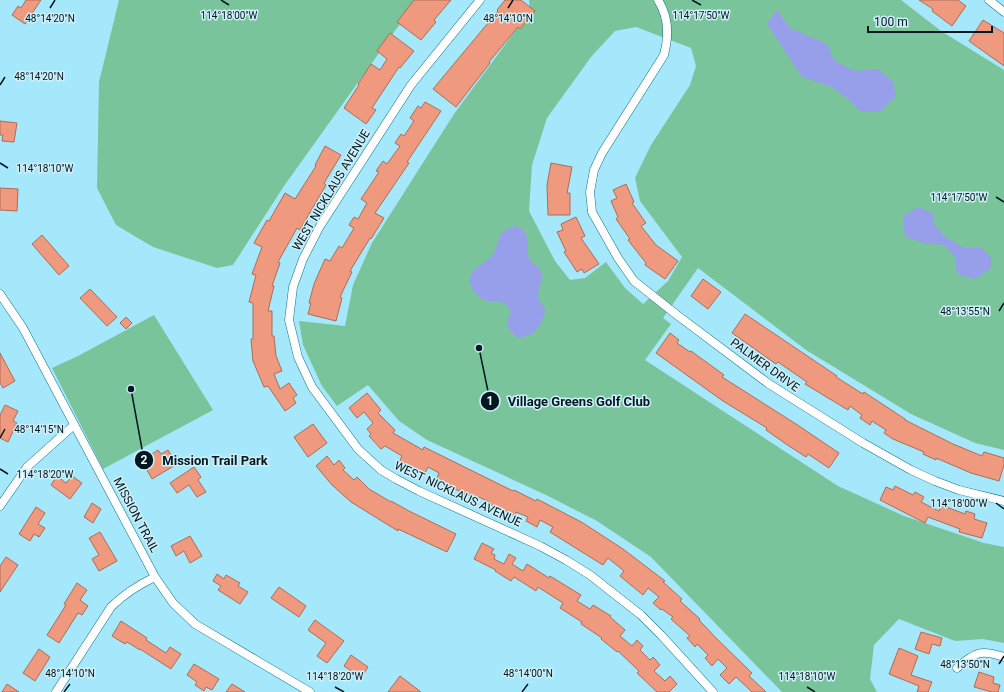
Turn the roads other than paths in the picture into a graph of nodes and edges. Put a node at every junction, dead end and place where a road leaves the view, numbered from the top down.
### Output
1 (480, 0) edge
2 (658, 0) edge
3 (989, 0) edge
4 (1004, 12) edge
5 (0, 294) edge
6 (74, 425) junction
7 (1004, 501) edge
8 (0, 506) edge
9 (155, 577) junction
10 (1004, 657) edge
11 (957, 668) dead end
12 (56, 692) edge
13 (310, 692) edge
14 (713, 692) edge

1 - 14 street, WEST NICKLAUS AVENUE
2 - 7 street, PALMER DRIVE
3 - 4 street
5 - 6 street, MISSION TRAIL
6 - 8 street
6 - 9 street, MISSION TRAIL
9 - 12 street
9 - 13 street, MISSION TRAIL
10 - 11 street

